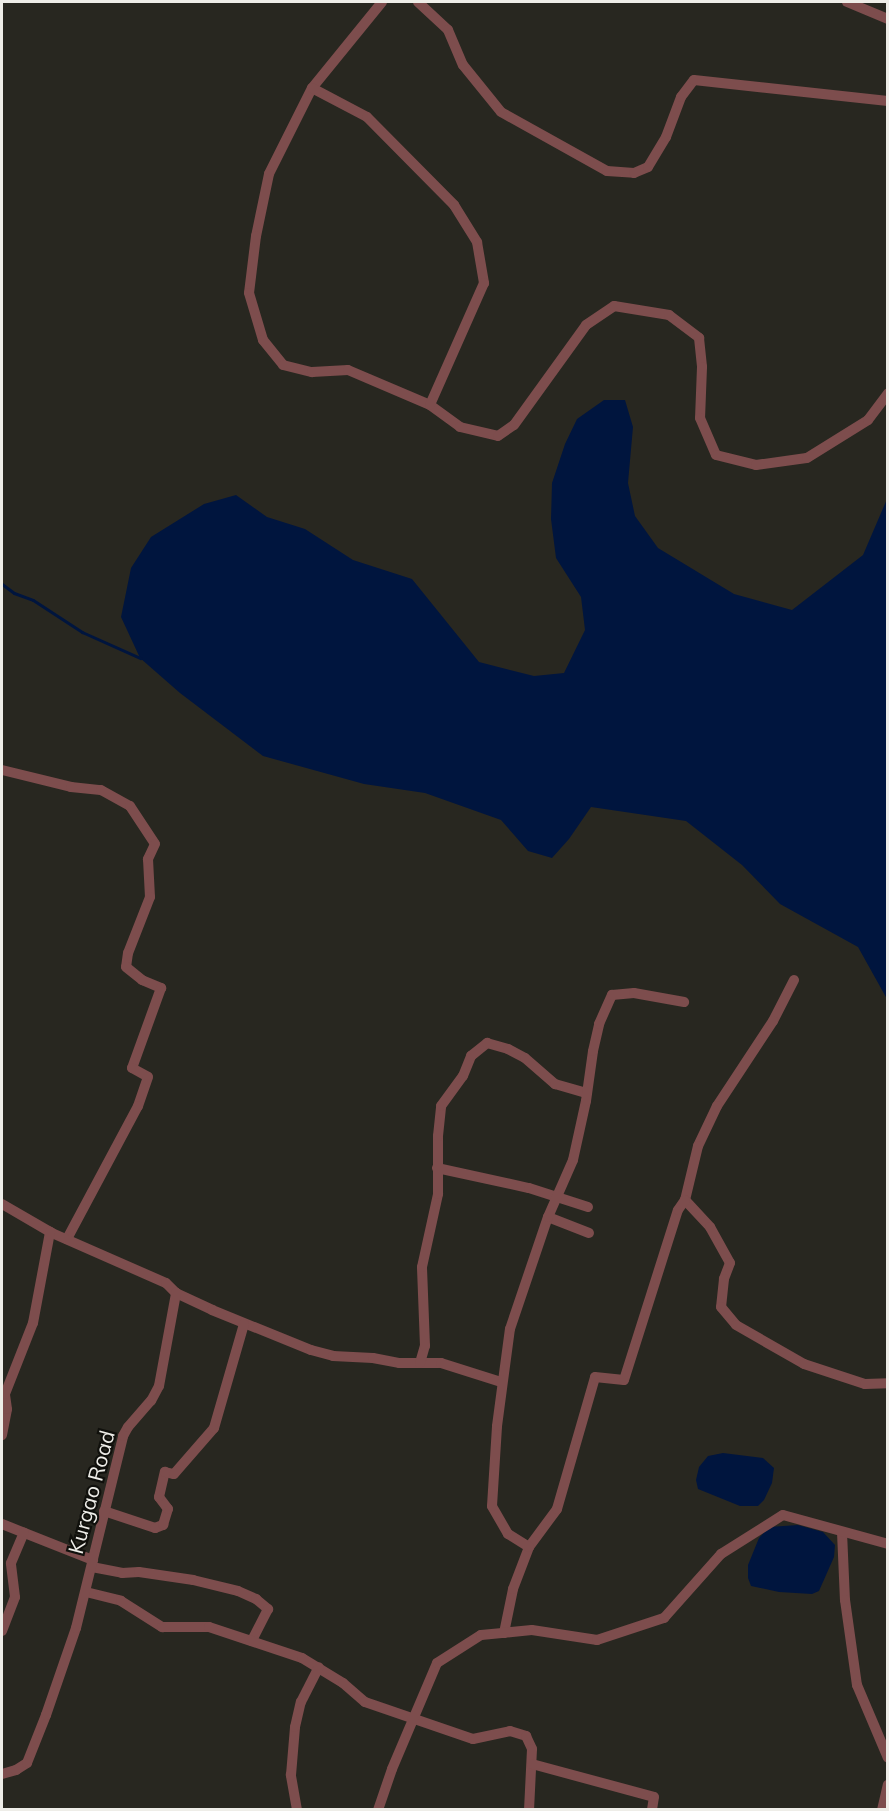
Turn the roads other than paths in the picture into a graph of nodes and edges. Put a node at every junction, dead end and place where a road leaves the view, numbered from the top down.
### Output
1 (382, 2) edge
2 (418, 2) edge
3 (847, 2) edge
4 (888, 19) edge
5 (312, 88) junction
6 (888, 101) edge
7 (888, 393) edge
8 (430, 405) junction
9 (2, 770) edge
10 (795, 980) dead end
11 (684, 1002) dead end
12 (587, 1093) junction
13 (437, 1168) junction
14 (556, 1198) junction
15 (685, 1200) junction
16 (2, 1204) edge
17 (588, 1207) dead end
18 (548, 1217) junction
19 (50, 1232) junction
20 (589, 1233) dead end
21 (67, 1239) junction
22 (176, 1293) junction
23 (244, 1324) junction
24 (420, 1363) junction
25 (501, 1382) junction
26 (888, 1383) edge
27 (2, 1435) edge
28 (104, 1511) junction
29 (2, 1524) edge
30 (842, 1532) junction
31 (24, 1533) junction
32 (888, 1544) edge
33 (529, 1547) junction
34 (92, 1563) junction
35 (86, 1592) junction
36 (2, 1631) edge
37 (504, 1633) junction
38 (252, 1641) junction
39 (319, 1667) junction
40 (414, 1716) junction
41 (888, 1758) edge
42 (532, 1764) junction
43 (2, 1774) edge
44 (888, 1785) edge
45 (297, 1809) edge
46 (378, 1809) edge
47 (529, 1809) edge
48 (652, 1809) edge
49 (882, 1809) edge

1 - 5 street
2 - 6 street
3 - 4 street
5 - 8 street
5 - 8 street
7 - 8 street
9 - 21 street
10 - 15 street
11 - 12 street
12 - 13 street
12 - 14 street
13 - 14 street
13 - 24 street
14 - 17 street
14 - 18 street
15 - 26 street
15 - 33 street
16 - 19 street
18 - 20 street
18 - 25 street
19 - 21 street
19 - 27 street
21 - 22 street
22 - 23 street
22 - 28 street, Kurgao Road
23 - 24 street
23 - 28 street
24 - 25 street
25 - 33 street
28 - 34 street, Kurgao Road
29 - 31 street
30 - 32 street
30 - 37 street
30 - 41 street
31 - 34 street
31 - 36 street
33 - 37 street
34 - 35 street, Kurgao Road
34 - 38 street
35 - 38 street
35 - 43 street, Kurgao Road
37 - 40 street
38 - 39 street
39 - 40 street
39 - 45 street
40 - 42 street
40 - 46 street
42 - 47 street
42 - 48 street
44 - 49 street

